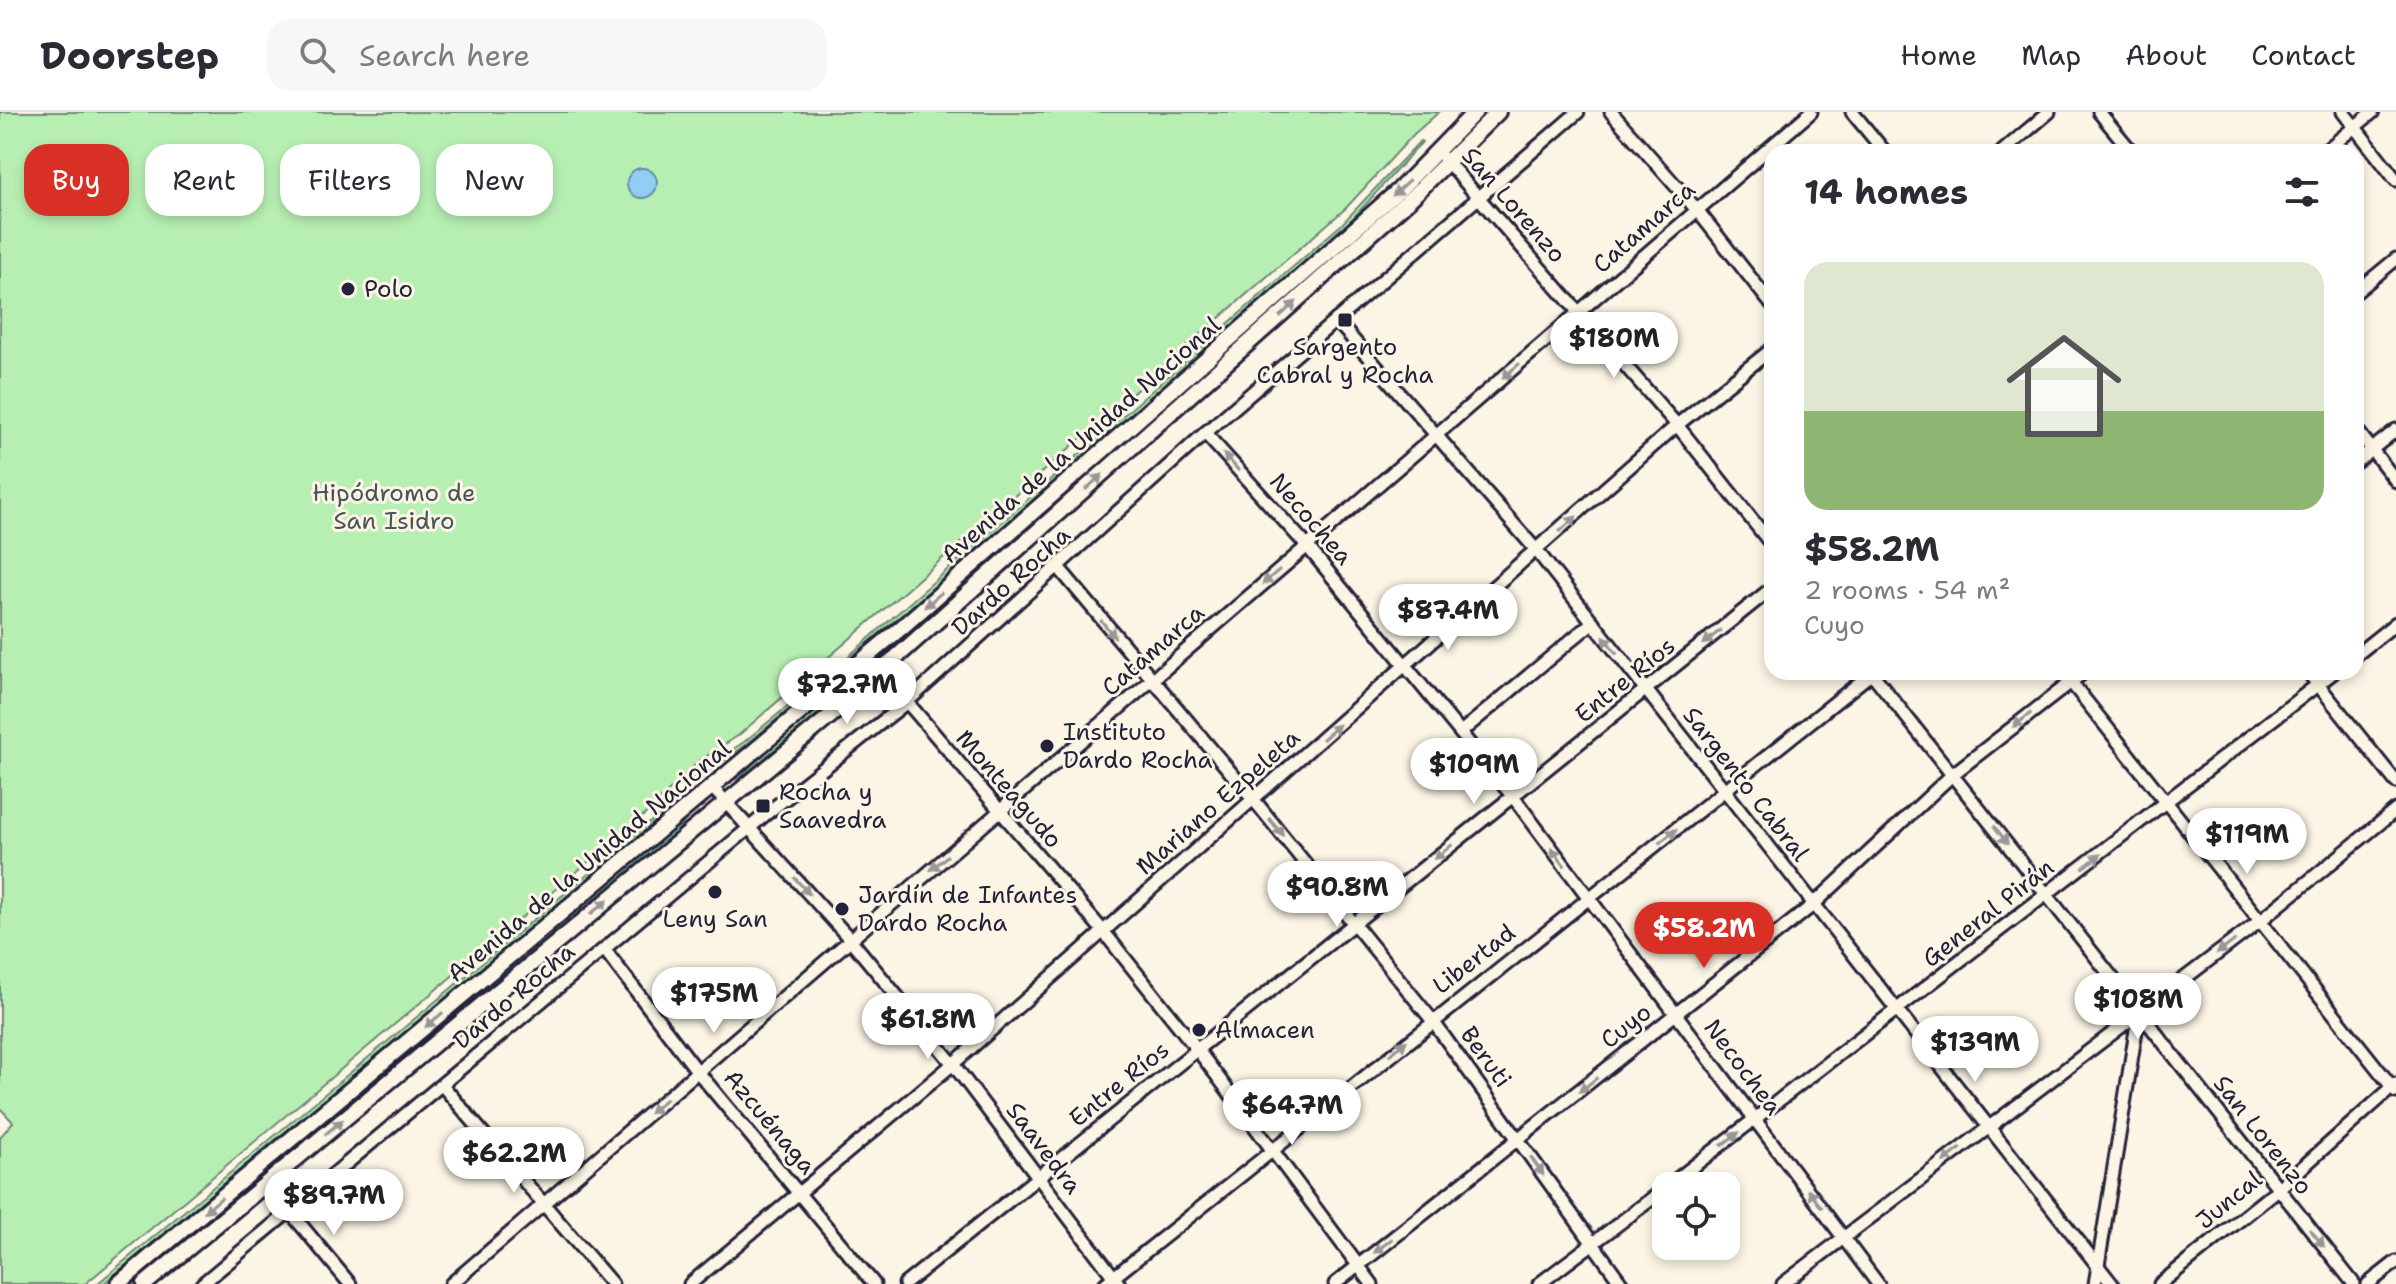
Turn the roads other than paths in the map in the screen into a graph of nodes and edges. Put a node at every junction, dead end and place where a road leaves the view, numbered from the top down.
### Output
1 (1475, 112) edge
2 (1498, 112) edge
3 (1578, 112) edge
4 (1611, 112) edge
5 (1811, 112) edge
6 (1852, 112) edge
7 (2049, 112) edge
8 (2099, 112) edge
9 (2343, 112) edge
10 (2373, 112) edge
11 (2354, 127) junction
12 (1774, 144) edge
13 (1878, 144) edge
14 (2011, 144) edge
15 (2125, 144) edge
16 (2334, 144) edge
17 (1438, 152) junction
18 (1764, 152) edge
19 (1449, 164) junction
20 (2396, 180) edge
21 (1476, 198) junction
22 (1697, 210) junction
23 (2396, 259) edge
24 (2364, 285) edge
25 (1764, 295) edge
26 (1577, 312) junction
27 (1336, 320) junction
28 (1764, 355) edge
29 (1677, 425) junction
30 (2396, 430) edge
31 (1205, 433) junction
32 (1435, 436) junction
33 (2364, 439) edge
34 (2372, 449) junction
35 (2364, 456) edge
36 (2396, 481) edge
37 (1764, 535) edge
38 (1307, 546) junction
39 (1537, 551) junction
40 (1059, 568) junction
41 (1764, 595) edge
42 (1593, 622) junction
43 (2396, 623) edge
44 (2364, 649) edge
45 (1406, 665) junction
46 (1862, 680) edge
47 (1878, 680) edge
48 (2063, 680) edge
49 (2069, 680) edge
50 (2314, 680) edge
51 (2324, 680) edge
52 (1151, 681) junction
53 (2318, 685) junction
54 (1645, 692) junction
55 (907, 702) junction
56 (1461, 732) junction
57 (1953, 774) junction
58 (2396, 782) edge
59 (712, 787) junction
60 (1725, 792) junction
61 (1514, 798) junction
62 (1254, 800) junction
63 (726, 801) junction
64 (2167, 803) junction
65 (2396, 810) edge
66 (999, 813) junction
67 (750, 828) junction
68 (2047, 895) junction
69 (1588, 898) junction
70 (1813, 905) junction
71 (2260, 921) junction
72 (1354, 922) junction
73 (1103, 931) junction
74 (849, 938) junction
75 (604, 949) junction
76 (1896, 1012) junction
77 (2139, 1012) junction
78 (1677, 1014) junction
79 (1432, 1020) junction
80 (1197, 1049) junction
81 (953, 1064) junction
82 (698, 1072) junction
83 (442, 1085) junction
84 (2395, 1088) edge
85 (1756, 1120) junction
86 (1988, 1128) junction
87 (1519, 1139) junction
88 (1273, 1152) junction
89 (1687, 1172) edge
90 (1039, 1176) junction
91 (799, 1190) junction
92 (2277, 1190) junction
93 (1652, 1198) edge
94 (544, 1203) junction
95 (291, 1213) junction
96 (1844, 1239) junction
97 (1592, 1244) junction
98 (2396, 1262) edge
99 (1358, 1266) junction
100 (2098, 1268) junction
101 (1113, 1282) edge
102 (118, 1284) edge
103 (145, 1284) edge
104 (202, 1284) edge
105 (350, 1284) edge
106 (451, 1284) edge
107 (612, 1284) edge
108 (690, 1284) edge
109 (874, 1284) edge
110 (905, 1284) edge
111 (1335, 1284) edge
112 (1372, 1284) edge
113 (1539, 1284) edge
114 (1622, 1284) edge
115 (1783, 1284) edge
116 (1878, 1284) edge
117 (2095, 1284) edge
118 (2112, 1284) edge
119 (2160, 1284) edge
120 (2354, 1284) edge
121 (2368, 1284) edge

1 - 17 main road, Avenida de la Unidad Nacional
2 - 19 main road, Avenida de la Unidad Nacional
3 - 21 street, Dardo Rocha
4 - 22 street
5 - 12 street, Catamarca
6 - 13 street
7 - 14 street
8 - 15 street
9 - 11 street
10 - 11 street
11 - 16 street
11 - 20 street
17 - 19 street, San Lorenzo
17 -> 59 main road, Avenida de la Unidad Nacional
18 - 22 street, Catamarca
19 - 21 street, San Lorenzo
63 -> 19 main road, Avenida de la Unidad Nacional
21 - 26 street, San Lorenzo
21 - 27 street, Dardo Rocha
22 - 25 street
22 - 26 street, Catamarca
23 - 24 street
26 - 29 street, San Lorenzo
26 -> 32 street, Catamarca
27 - 31 street, Dardo Rocha
27 - 32 street, Sargento Cabral
28 - 29 street, Mariano Ezpeleta
29 - 37 street, San Lorenzo
39 -> 29 street, Mariano Ezpeleta
30 - 34 street
38 -> 31 street, Necochea
31 - 40 street, Dardo Rocha
32 - 38 street, Catamarca
32 - 39 street, Sargento Cabral
33 - 34 street
34 - 35 street
34 - 36 street
38 - 45 street, Necochea
38 -> 52 street, Catamarca
39 - 42 street, Sargento Cabral
39 - 45 street, Mariano Ezpeleta
40 -> 52 street, Beruti
40 - 55 street, Dardo Rocha
41 -> 54 street, Entre Ríos
54 -> 42 street, Sargento Cabral
42 - 56 street
43 - 44 street
45 - 56 street, Necochea
62 -> 45 street, Mariano Ezpeleta
46 - 60 street, Libertad
47 - 57 street, San Lorenzo
48 -> 57 street, Cuyo
49 - 64 street
50 - 53 street
51 - 53 street, General Pirán
52 - 62 street, Beruti
52 - 66 street, Catamarca
53 - 58 street
53 - 64 street, General Pirán
54 - 60 street, Sargento Cabral
54 - 61 street, Entre Ríos
55 - 66 street, Monteagudo
55 - 67 street, Dardo Rocha
56 - 61 street, Necochea
57 -> 68 street, San Lorenzo
57 - 70 street, Cuyo
59 - 63 street, Saavedra
59 -> 102 main road, Avenida de la Unidad Nacional
69 -> 60 street, Libertad
60 - 70 street, Sargento Cabral
69 -> 61 street, Necochea
61 -> 72 street, Entre Ríos
62 -> 72 street, Beruti
62 - 73 street, Mariano Ezpeleta
63 - 67 street, Saavedra
103 -> 63 main road, Avenida de la Unidad Nacional
68 -> 64 street, General Pirán
64 - 71 street
65 - 71 street
66 - 73 street, Monteagudo
66 -> 74 street, Catamarca
67 -> 74 street, Saavedra
67 - 75 street, Dardo Rocha
68 - 76 street, General Pirán
68 - 77 street, San Lorenzo
69 - 78 street, Necochea
69 - 79 street, Libertad
70 - 76 street, Sargento Cabral
70 - 78 street, Cuyo
71 -> 77 street
71 - 84 street
72 - 79 street, Beruti
72 - 80 street, Entre Ríos
73 - 80 street, Monteagudo
73 - 81 street, Mariano Ezpeleta
74 - 81 street, Saavedra
74 - 82 street, Catamarca
75 - 82 street, Azcuénaga
75 - 83 street, Dardo Rocha
76 - 85 street, General Pirán
76 - 86 street, Sargento Cabral
77 - 86 street
77 - 92 street, San Lorenzo
77 - 100 street
78 - 85 street, Necochea
78 -> 87 street, Cuyo
79 - 87 street, Beruti
88 -> 79 street, Libertad
80 - 88 street, Monteagudo
80 - 90 street, Entre Ríos
81 - 90 street, Saavedra
81 - 91 street, Mariano Ezpeleta
82 - 91 street, Azcuénaga
82 -> 94 street, Catamarca
83 - 94 street
83 - 95 street, Dardo Rocha
84 - 92 street, Juncal
89 -> 85 street, General Pirán
96 -> 85 street, Necochea
86 -> 96 street
86 - 100 street, Sargento Cabral
87 -> 97 street, Beruti
87 -> 99 street, Cuyo
88 - 99 street, Monteagudo
88 - 101 street, Libertad
90 - 101 street, Saavedra
90 - 110 street, Entre Ríos
91 - 108 street, Mariano Ezpeleta
91 - 109 street, Azcuénaga
92 - 119 street, Juncal
92 -> 120 street, San Lorenzo
93 - 97 street, General Pirán
94 - 106 street, Catamarca
94 - 107 street
95 - 104 street, Dardo Rocha
95 - 105 street
96 - 115 street
96 - 116 street, Necochea
97 - 113 street, General Pirán
97 - 114 street, Beruti
98 - 121 street
99 - 111 street, Cuyo
99 - 112 street, Monteagudo
100 - 117 street
100 - 118 street, Sargento Cabral

